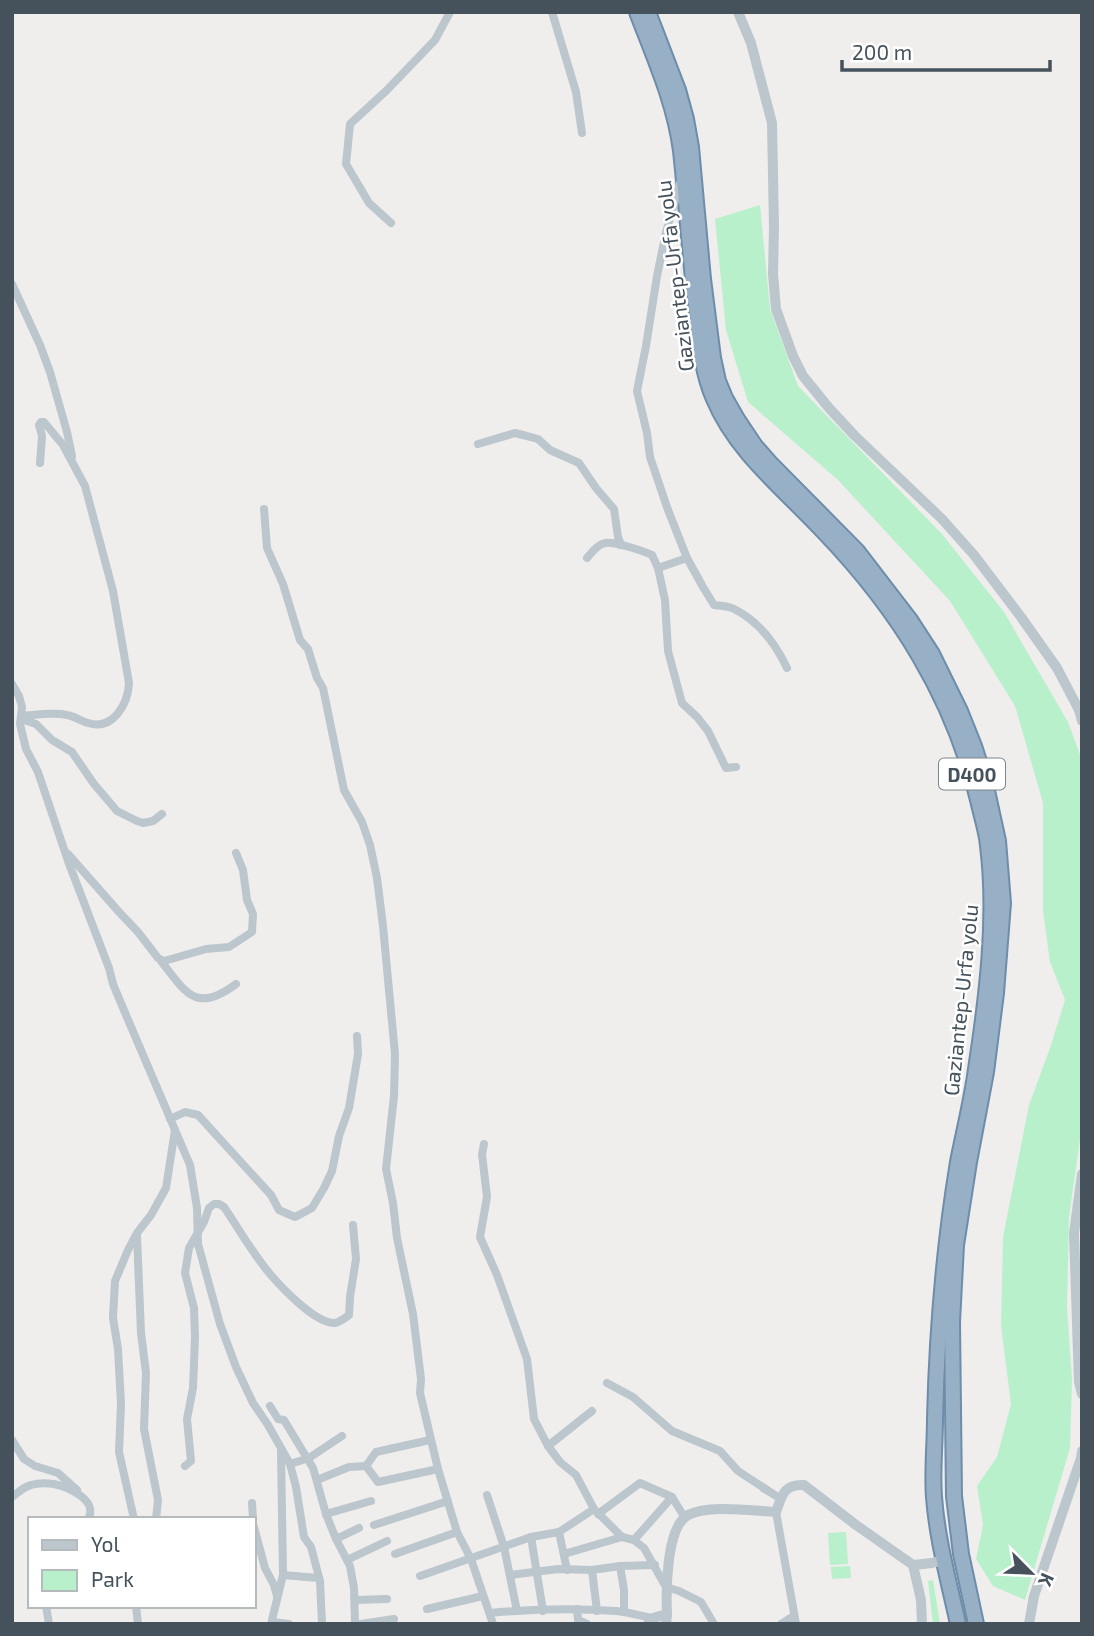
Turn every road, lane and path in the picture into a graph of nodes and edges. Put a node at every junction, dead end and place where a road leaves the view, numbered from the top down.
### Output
1 (450, 12) edge
2 (552, 12) edge
3 (637, 12) edge
4 (648, 12) edge
5 (738, 12) edge
6 (582, 133) dead end
7 (683, 173) junction
8 (391, 223) dead end
9 (12, 284) edge
10 (478, 444) dead end
11 (72, 462) junction
12 (40, 463) dead end
13 (264, 509) dead end
14 (621, 545) junction
15 (587, 558) dead end
16 (687, 558) junction
17 (658, 568) junction
18 (787, 668) dead end
19 (12, 684) edge
20 (21, 718) junction
21 (1082, 721) edge
22 (736, 767) dead end
23 (162, 814) dead end
24 (64, 849) junction
25 (236, 853) dead end
26 (161, 961) junction
27 (236, 984) dead end
28 (357, 1036) dead end
29 (170, 1119) junction
30 (175, 1130) junction
31 (484, 1144) dead end
32 (1082, 1174) edge
33 (353, 1225) dead end
34 (137, 1233) junction
35 (198, 1234) junction
36 (607, 1382) dead end
37 (1080, 1382) edge
38 (1082, 1394) edge
39 (270, 1406) dead end
40 (592, 1411) dead end
41 (342, 1436) dead end
42 (12, 1440) edge
43 (430, 1440) junction
44 (548, 1446) junction
45 (281, 1449) junction
46 (1082, 1451) edge
47 (309, 1458) junction
48 (290, 1464) junction
49 (185, 1466) dead end
50 (366, 1466) junction
51 (438, 1469) junction
52 (317, 1480) junction
53 (763, 1488) dead end
54 (488, 1495) dead end
55 (12, 1497) edge
56 (83, 1497) junction
57 (672, 1497) junction
58 (781, 1499) junction
59 (371, 1501) dead end
60 (447, 1501) junction
61 (253, 1503) dead end
62 (596, 1512) junction
63 (776, 1512) junction
64 (326, 1514) junction
65 (89, 1517) edge
66 (134, 1517) edge
67 (156, 1517) edge
68 (253, 1517) edge
69 (685, 1518) junction
70 (374, 1525) dead end
71 (359, 1528) dead end
72 (457, 1532) junction
73 (559, 1532) junction
74 (531, 1537) junction
75 (622, 1537) junction
76 (256, 1539) edge
77 (336, 1539) junction
78 (634, 1540) junction
79 (387, 1541) dead end
80 (504, 1547) junction
81 (395, 1554) dead end
82 (564, 1554) junction
83 (471, 1559) junction
84 (347, 1560) junction
85 (944, 1560) junction
86 (913, 1564) junction
87 (655, 1565) junction
88 (620, 1566) junction
89 (567, 1570) junction
90 (592, 1570) junction
91 (536, 1572) junction
92 (283, 1575) junction
93 (510, 1575) junction
94 (420, 1576) dead end
95 (318, 1578) junction
96 (666, 1587) junction
97 (483, 1597) junction
98 (278, 1599) junction
99 (387, 1599) dead end
100 (355, 1600) junction
101 (427, 1609) dead end
102 (577, 1609) junction
103 (517, 1611) junction
104 (543, 1611) junction
105 (597, 1611) junction
106 (624, 1612) junction
107 (491, 1613) junction
108 (394, 1619) dead end
109 (666, 1619) edge
110 (795, 1620) edge
111 (651, 1621) edge
112 (271, 1623) edge
113 (289, 1624) edge
114 (322, 1624) edge
115 (355, 1624) edge
116 (361, 1624) edge
117 (493, 1624) edge
118 (587, 1624) edge
119 (714, 1624) edge
120 (781, 1624) edge
121 (922, 1624) edge
122 (950, 1624) edge
123 (958, 1624) edge
124 (976, 1624) edge
125 (1030, 1624) edge

1 - 8 street
2 - 6 street
3 - 7 highway, Gaziantep-Urfa yolu / D400
4 - 124 highway, Gaziantep-Urfa yolu / D400
5 - 21 street
7 - 16 street
7 - 85 highway, Gaziantep-Urfa yolu / D400
9 - 11 street
10 - 14 street
11 - 12 street
11 - 20 street
13 - 43 street
14 - 15 street
14 - 17 street
16 - 17 street
16 - 18 street
17 - 22 street
19 - 20 street
20 - 23 street
20 - 24 street
24 - 26 street
24 - 29 street
25 - 26 street
26 - 27 street
28 - 29 street
29 - 30 street
30 - 34 street
30 - 35 street
31 - 44 street
32 - 37 street
33 - 35 street
34 - 66 street
34 - 67 street
35 - 45 street
35 - 49 street
36 - 58 street
37 - 38 street
39 - 47 street
40 - 44 street
41 - 47 street
42 - 56 street
43 - 50 street
43 - 51 street
44 - 62 street
45 - 48 street
45 - 92 street
46 - 125 street
47 - 48 street
47 - 52 street
48 - 95 street
50 - 51 street
50 - 52 street
51 - 60 street
52 - 64 street
53 - 58 street
54 - 80 street
55 - 56 street
56 - 65 street
57 - 62 street
57 - 69 street
57 - 78 street
58 - 63 street
58 - 86 street
59 - 64 street
60 - 70 street
60 - 72 street
61 - 68 street
62 - 73 street
62 - 75 street
63 - 69 street
63 - 110 street
64 - 77 street
69 - 96 street
71 - 77 street
72 - 81 street
72 - 83 street
73 - 74 street
73 - 82 street
74 - 80 street
74 - 91 street
75 - 78 street
75 - 82 street
76 - 98 street
77 - 84 street
78 - 87 street
79 - 84 street
80 - 83 street
80 - 93 street
82 - 89 street
83 - 94 street
83 - 97 street
84 - 100 street
85 - 86 street
85 - 122 highway
85 - 123 highway, Gaziantep-Urfa yolu / D400
86 - 121 street
87 - 88 street
87 - 96 street
88 - 90 street
88 - 106 street
89 - 90 street
89 - 91 street
90 - 105 street
91 - 93 street
91 - 104 street
92 - 95 street
92 - 98 street
93 - 103 street
95 - 114 street
96 - 109 street
96 - 119 street
97 - 101 street
97 - 107 street
98 - 112 street
99 - 100 street
100 - 115 street
102 - 104 street
102 - 105 street
102 - 118 street
103 - 104 street
103 - 107 street
105 - 106 street
106 - 111 street
107 - 117 street
108 - 116 street
109 - 111 street
110 - 120 street
112 - 113 street

